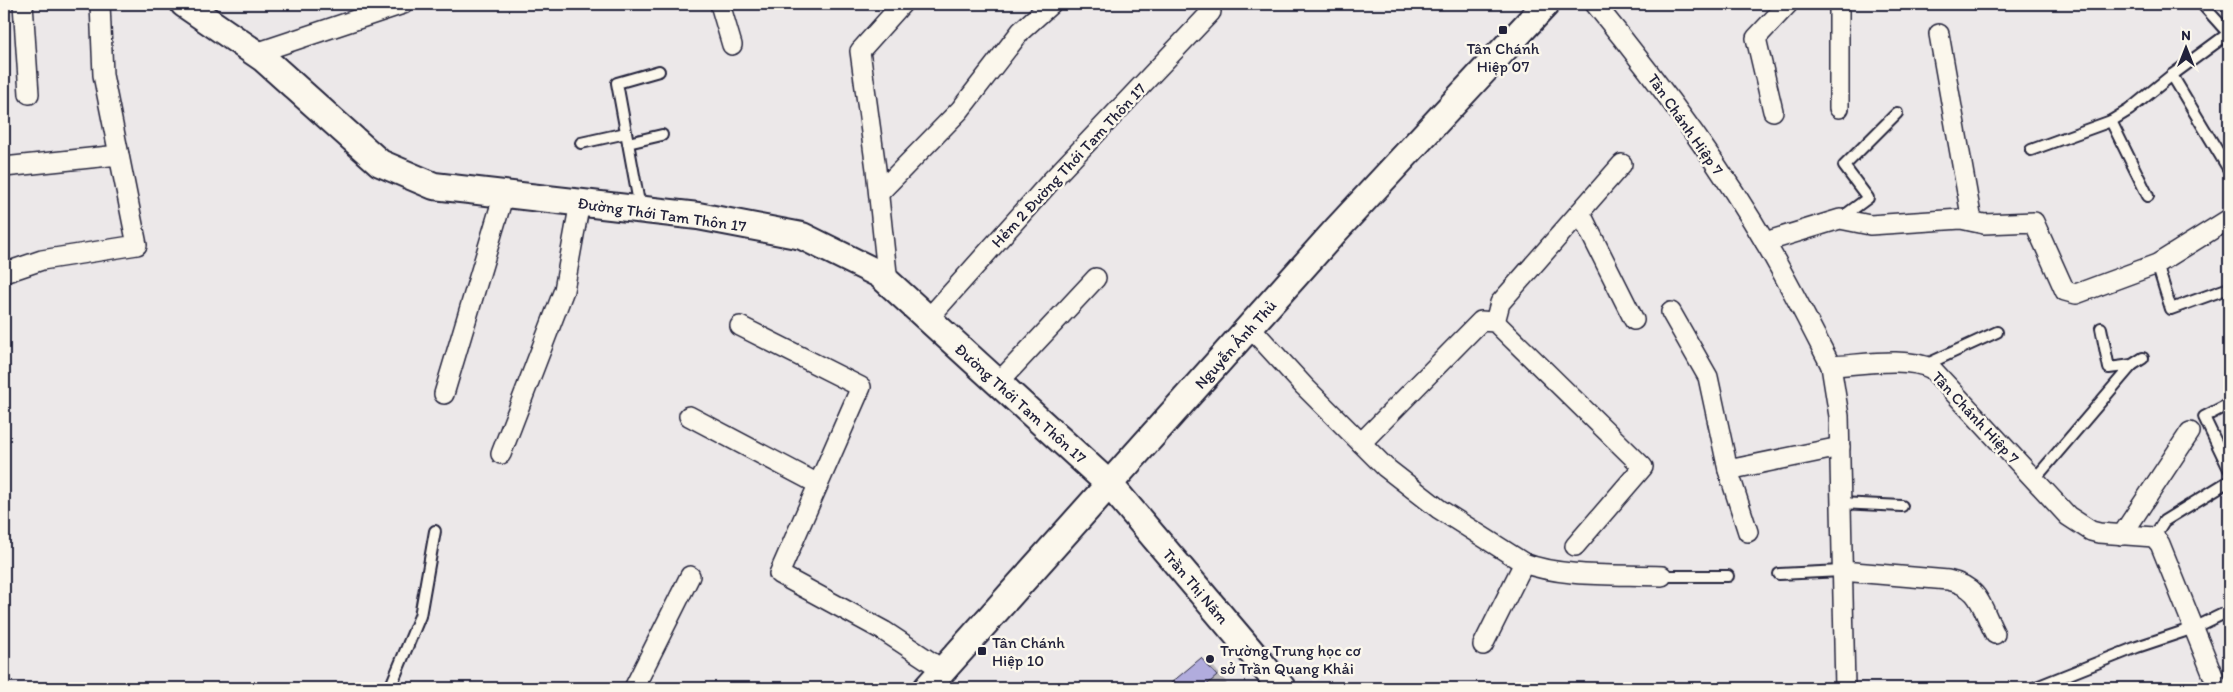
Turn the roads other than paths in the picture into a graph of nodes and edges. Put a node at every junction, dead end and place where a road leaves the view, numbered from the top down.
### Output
1 (23, 4) edge
2 (100, 4) edge
3 (184, 4) edge
4 (403, 4) edge
5 (720, 4) edge
6 (902, 4) edge
7 (1051, 4) edge
8 (1546, 4) edge
9 (1595, 4) edge
10 (1788, 4) edge
11 (1838, 4) edge
12 (2202, 4) edge
13 (1211, 12) dead end
14 (2229, 33) edge
15 (1939, 34) dead end
16 (732, 45) dead end
17 (256, 53) junction
18 (659, 71) dead end
19 (2172, 75) junction
20 (30, 94) dead end
21 (1840, 108) dead end
22 (1773, 111) dead end
23 (1897, 113) dead end
24 (2110, 122) junction
25 (662, 135) dead end
26 (627, 138) junction
27 (580, 143) dead end
28 (2031, 150) dead end
29 (119, 155) junction
30 (1622, 164) dead end
31 (4, 167) edge
32 (2229, 170) edge
33 (879, 193) junction
34 (504, 194) junction
35 (2148, 196) dead end
36 (580, 202) junction
37 (640, 209) junction
38 (1580, 212) junction
39 (1840, 219) junction
40 (2229, 219) edge
41 (1972, 221) junction
42 (1765, 242) junction
43 (2157, 264) junction
44 (4, 273) edge
45 (1096, 278) dead end
46 (888, 283) junction
47 (2229, 288) edge
48 (1671, 312) dead end
49 (928, 319) junction
50 (1634, 320) dead end
51 (1495, 322) junction
52 (740, 326) dead end
53 (1250, 327) junction
54 (2101, 328) dead end
55 (1997, 332) dead end
56 (2143, 358) dead end
57 (1925, 365) junction
58 (2132, 365) junction
59 (1831, 366) junction
60 (998, 383) junction
61 (444, 394) dead end
62 (2229, 404) edge
63 (689, 416) dead end
64 (2190, 432) dead end
65 (1361, 443) junction
66 (1840, 447) junction
67 (501, 454) dead end
68 (2229, 469) edge
69 (1728, 470) junction
70 (2034, 480) junction
71 (2229, 481) edge
72 (818, 484) junction
73 (1110, 485) junction
74 (1840, 503) junction
75 (1902, 506) dead end
76 (435, 531) dead end
77 (1748, 532) dead end
78 (2122, 535) junction
79 (2154, 537) junction
80 (1575, 546) dead end
81 (1524, 563) junction
82 (1842, 571) junction
83 (1779, 574) dead end
84 (690, 576) dead end
85 (1662, 576) joint
86 (1728, 576) dead end
87 (2229, 611) edge
88 (2194, 628) junction
89 (1996, 634) dead end
90 (1483, 645) dead end
91 (935, 679) edge
92 (390, 688) edge
93 (634, 688) edge
94 (1282, 688) edge
95 (1845, 688) edge
96 (2034, 688) edge
97 (2218, 688) edge

1 - 20 street
2 - 29 street
3 - 17 street, Đường Thới Tam Thôn 17
4 - 17 street
5 - 16 street
6 - 33 street
7 - 33 street
8 - 53 street, Nguyễn Ảnh Thủ
9 - 42 street, Tân Chánh Hiệp 7
10 - 22 street
11 - 21 street
12 - 14 lane
13 - 49 street, Hẻm 2 Đường Thới Tam Thôn 17
14 - 19 lane
15 - 41 street
17 - 34 street, Đường Thới Tam Thôn 17
18 - 26 lane
19 - 24 lane
19 - 32 lane
23 - 39 lane
24 - 28 lane
24 - 35 lane
25 - 26 lane
26 - 27 lane
26 - 37 lane
29 - 31 street
29 - 44 street
30 - 38 street
33 - 46 street
34 - 36 street, Đường Thới Tam Thôn 17
34 - 61 street
36 - 37 street, Đường Thới Tam Thôn 17
36 - 67 street
37 - 46 street, Đường Thới Tam Thôn 17
38 - 50 street
38 - 51 street
39 - 41 street
39 - 42 street
40 - 43 street
41 - 43 street
42 - 59 street, Tân Chánh Hiệp 7
43 - 47 lane
45 - 60 street
46 - 49 street, Đường Thới Tam Thôn 17
48 - 69 street
49 - 60 street, Đường Thới Tam Thôn 17
51 - 65 street
51 - 80 street
52 - 72 street
53 - 65 street
53 - 73 street, Nguyễn Ảnh Thủ
54 - 58 lane
55 - 57 lane
56 - 58 lane
57 - 59 street, Tân Chánh Hiệp 7
57 - 70 street, Tân Chánh Hiệp 7
58 - 70 lane
59 - 66 street
60 - 73 street, Đường Thới Tam Thôn 17
62 - 68 lane
63 - 72 street
64 - 78 street
65 - 81 street
66 - 69 street
66 - 74 street
69 - 77 street
70 - 78 street, Tân Chánh Hiệp 7
71 - 79 lane
72 - 91 street
73 - 91 street, Nguyễn Ảnh Thủ
73 - 94 street, Trần Thị Năm
74 - 75 lane
74 - 82 street
76 - 92 lane
78 - 79 street, Tân Chánh Hiệp 7
79 - 88 street
81 - 85 street
81 - 90 street
82 - 83 lane
82 - 89 street
82 - 95 street
84 - 93 street
85 - 86 lane
87 - 88 lane
88 - 96 lane
88 - 97 street

